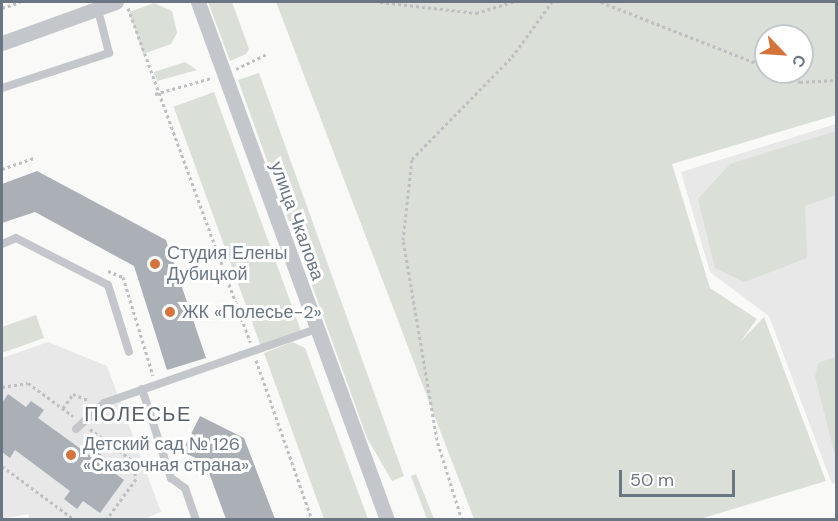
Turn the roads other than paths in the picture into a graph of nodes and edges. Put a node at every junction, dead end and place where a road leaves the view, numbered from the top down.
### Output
1 (116, 2) edge
2 (198, 2) edge
3 (96, 5) edge
4 (2, 43) edge
5 (2, 88) edge
6 (2, 244) edge
7 (316, 329) junction
8 (129, 352) dead end
9 (142, 388) junction
10 (79, 426) road end
11 (196, 519) edge
12 (387, 519) edge

1 - 3 street
2 - 7 street, улица Чкалова
3 - 4 street
3 - 5 lane
6 - 8 lane
7 - 9 lane
7 - 12 street, улица Чкалова
9 - 10 lane
9 - 11 lane

